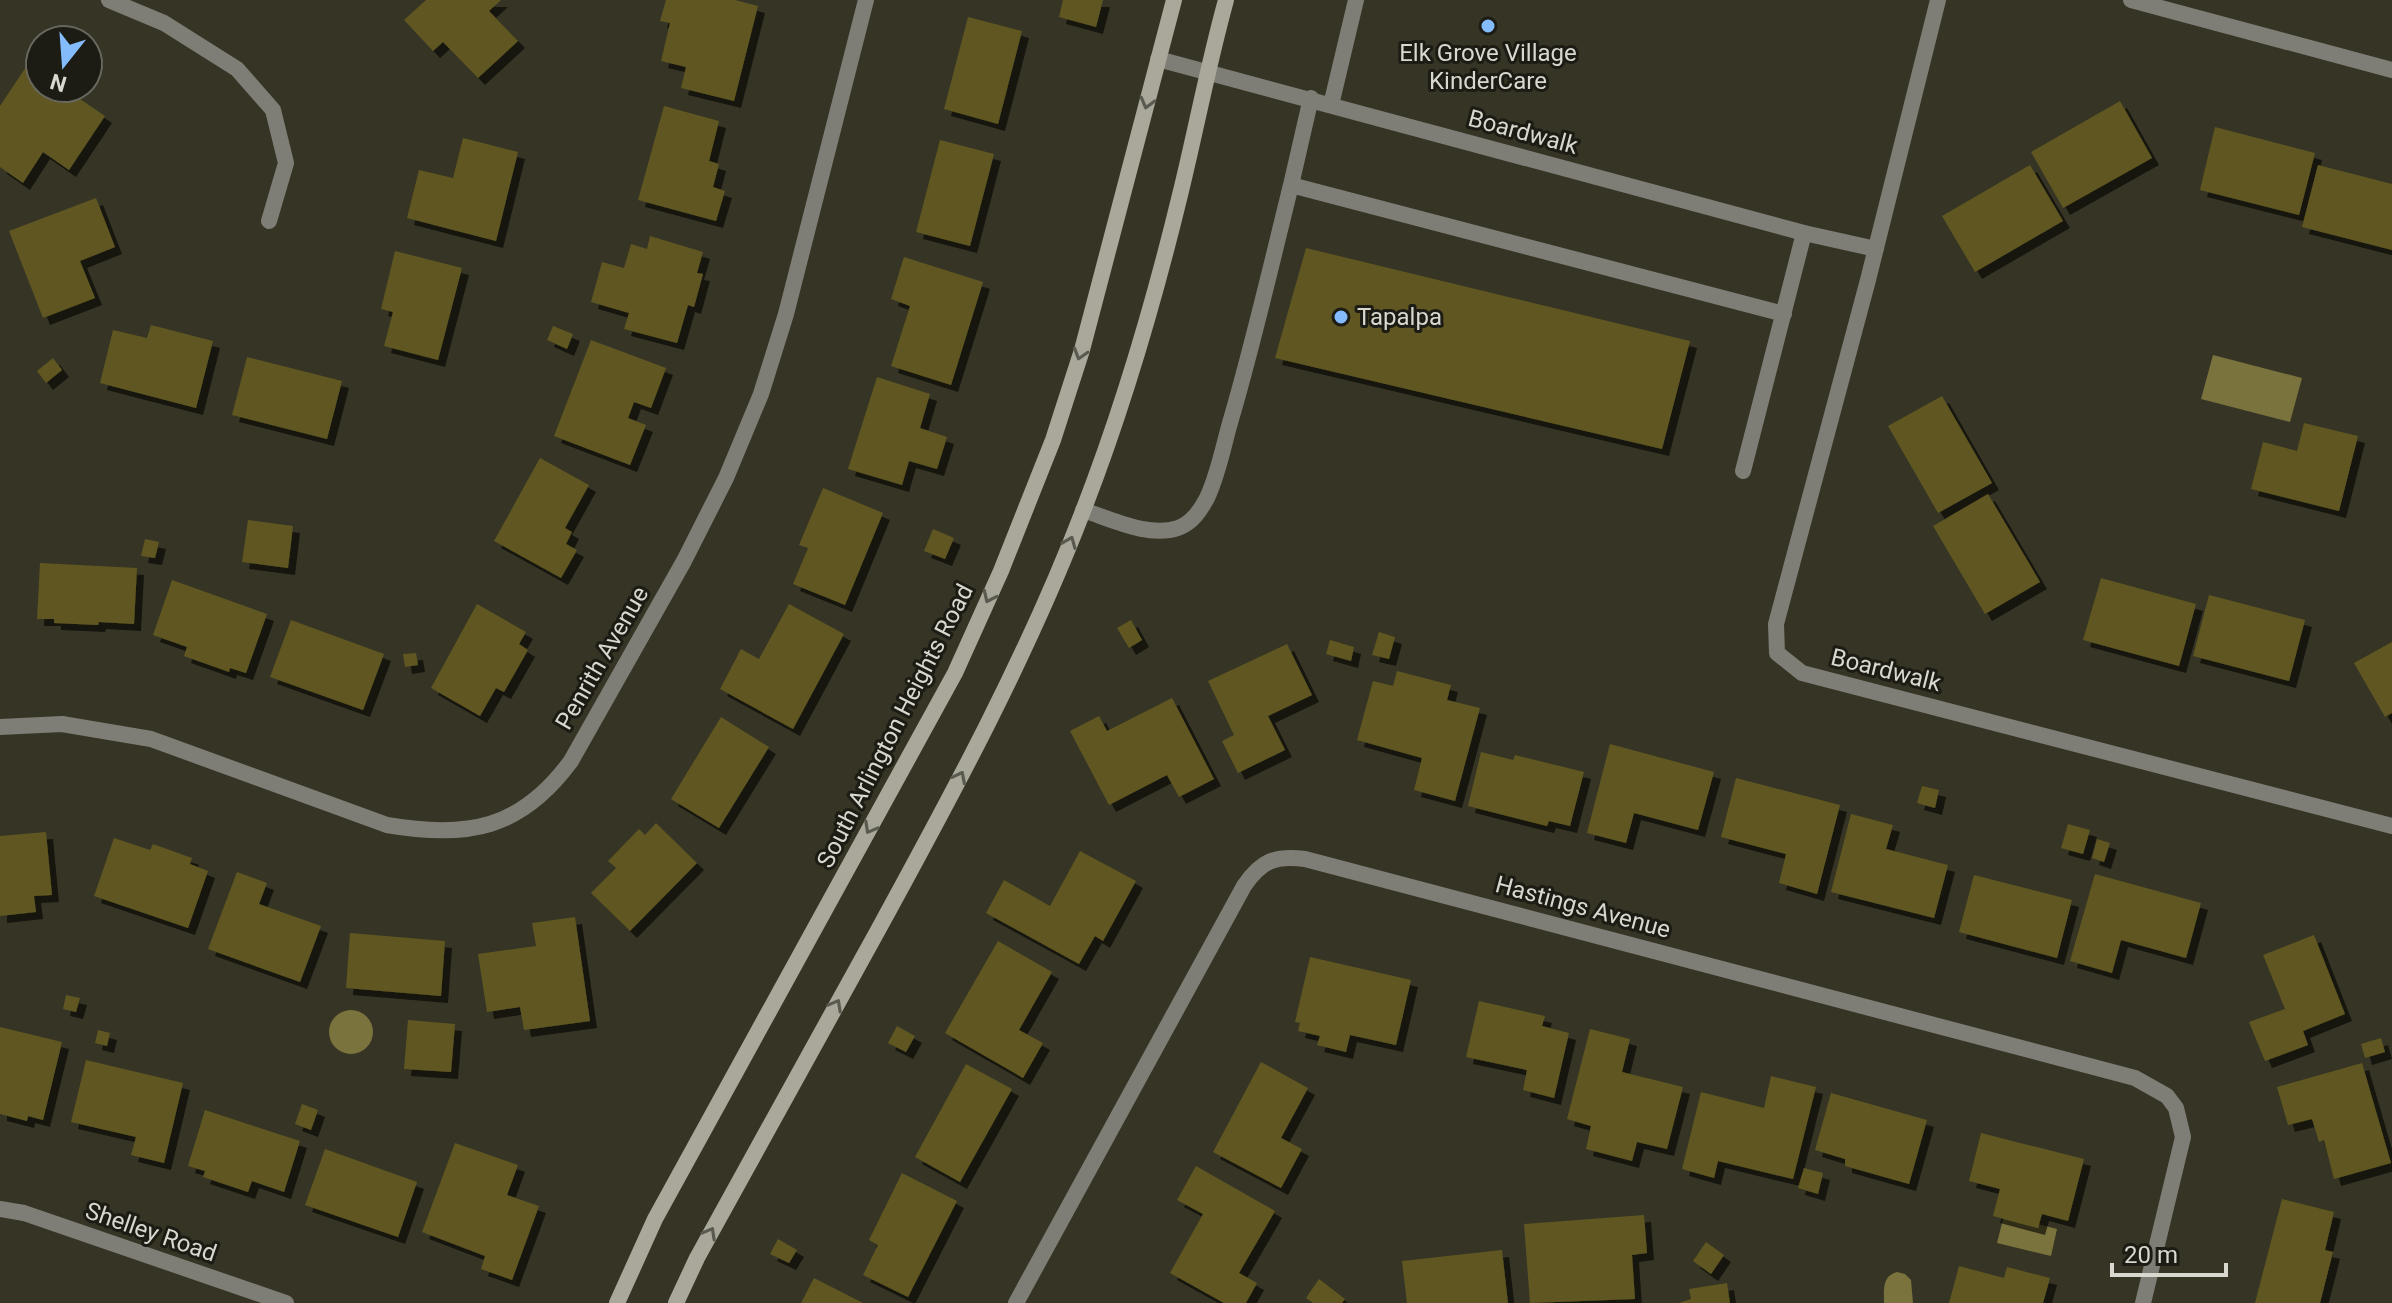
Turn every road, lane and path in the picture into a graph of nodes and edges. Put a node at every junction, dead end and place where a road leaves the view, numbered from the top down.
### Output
1 (109, 0) edge
2 (866, 0) edge
3 (1174, 0) edge
4 (1226, 0) edge
5 (1356, 0) edge
6 (1938, 0) edge
7 (2131, 0) edge
8 (1158, 59) junction
9 (2392, 70) edge
10 (1207, 71) junction
11 (1311, 98) junction
12 (1331, 105) junction
13 (1291, 185) junction
14 (269, 221) dead end
15 (1804, 233) junction
16 (1876, 249) junction
17 (1784, 314) junction
18 (1743, 471) dead end
19 (1083, 510) junction
20 (0, 727) edge
21 (2392, 826) edge
22 (0, 1209) edge
23 (286, 1303) edge
24 (617, 1303) edge
25 (676, 1303) edge
26 (1016, 1303) edge
27 (2143, 1303) edge

1 - 14 street
2 - 20 street, Penrith Avenue
3 - 8 main road, South Arlington Heights Road
4 - 10 main road
5 - 12 street
6 - 16 street, Boardwalk
7 - 9 street
8 - 10 street, Boardwalk
8 -> 24 main road, South Arlington Heights Road
10 - 11 street, Boardwalk
10 - 19 main road
11 - 12 street, Boardwalk
11 - 13 street
12 - 15 street, Boardwalk
13 - 17 street
13 - 19 street
15 - 16 street, Boardwalk
15 - 17 street
16 - 21 street, Boardwalk
17 - 18 street
25 -> 19 main road
22 - 23 street, Shelley Road
26 - 27 street, Hastings Avenue

